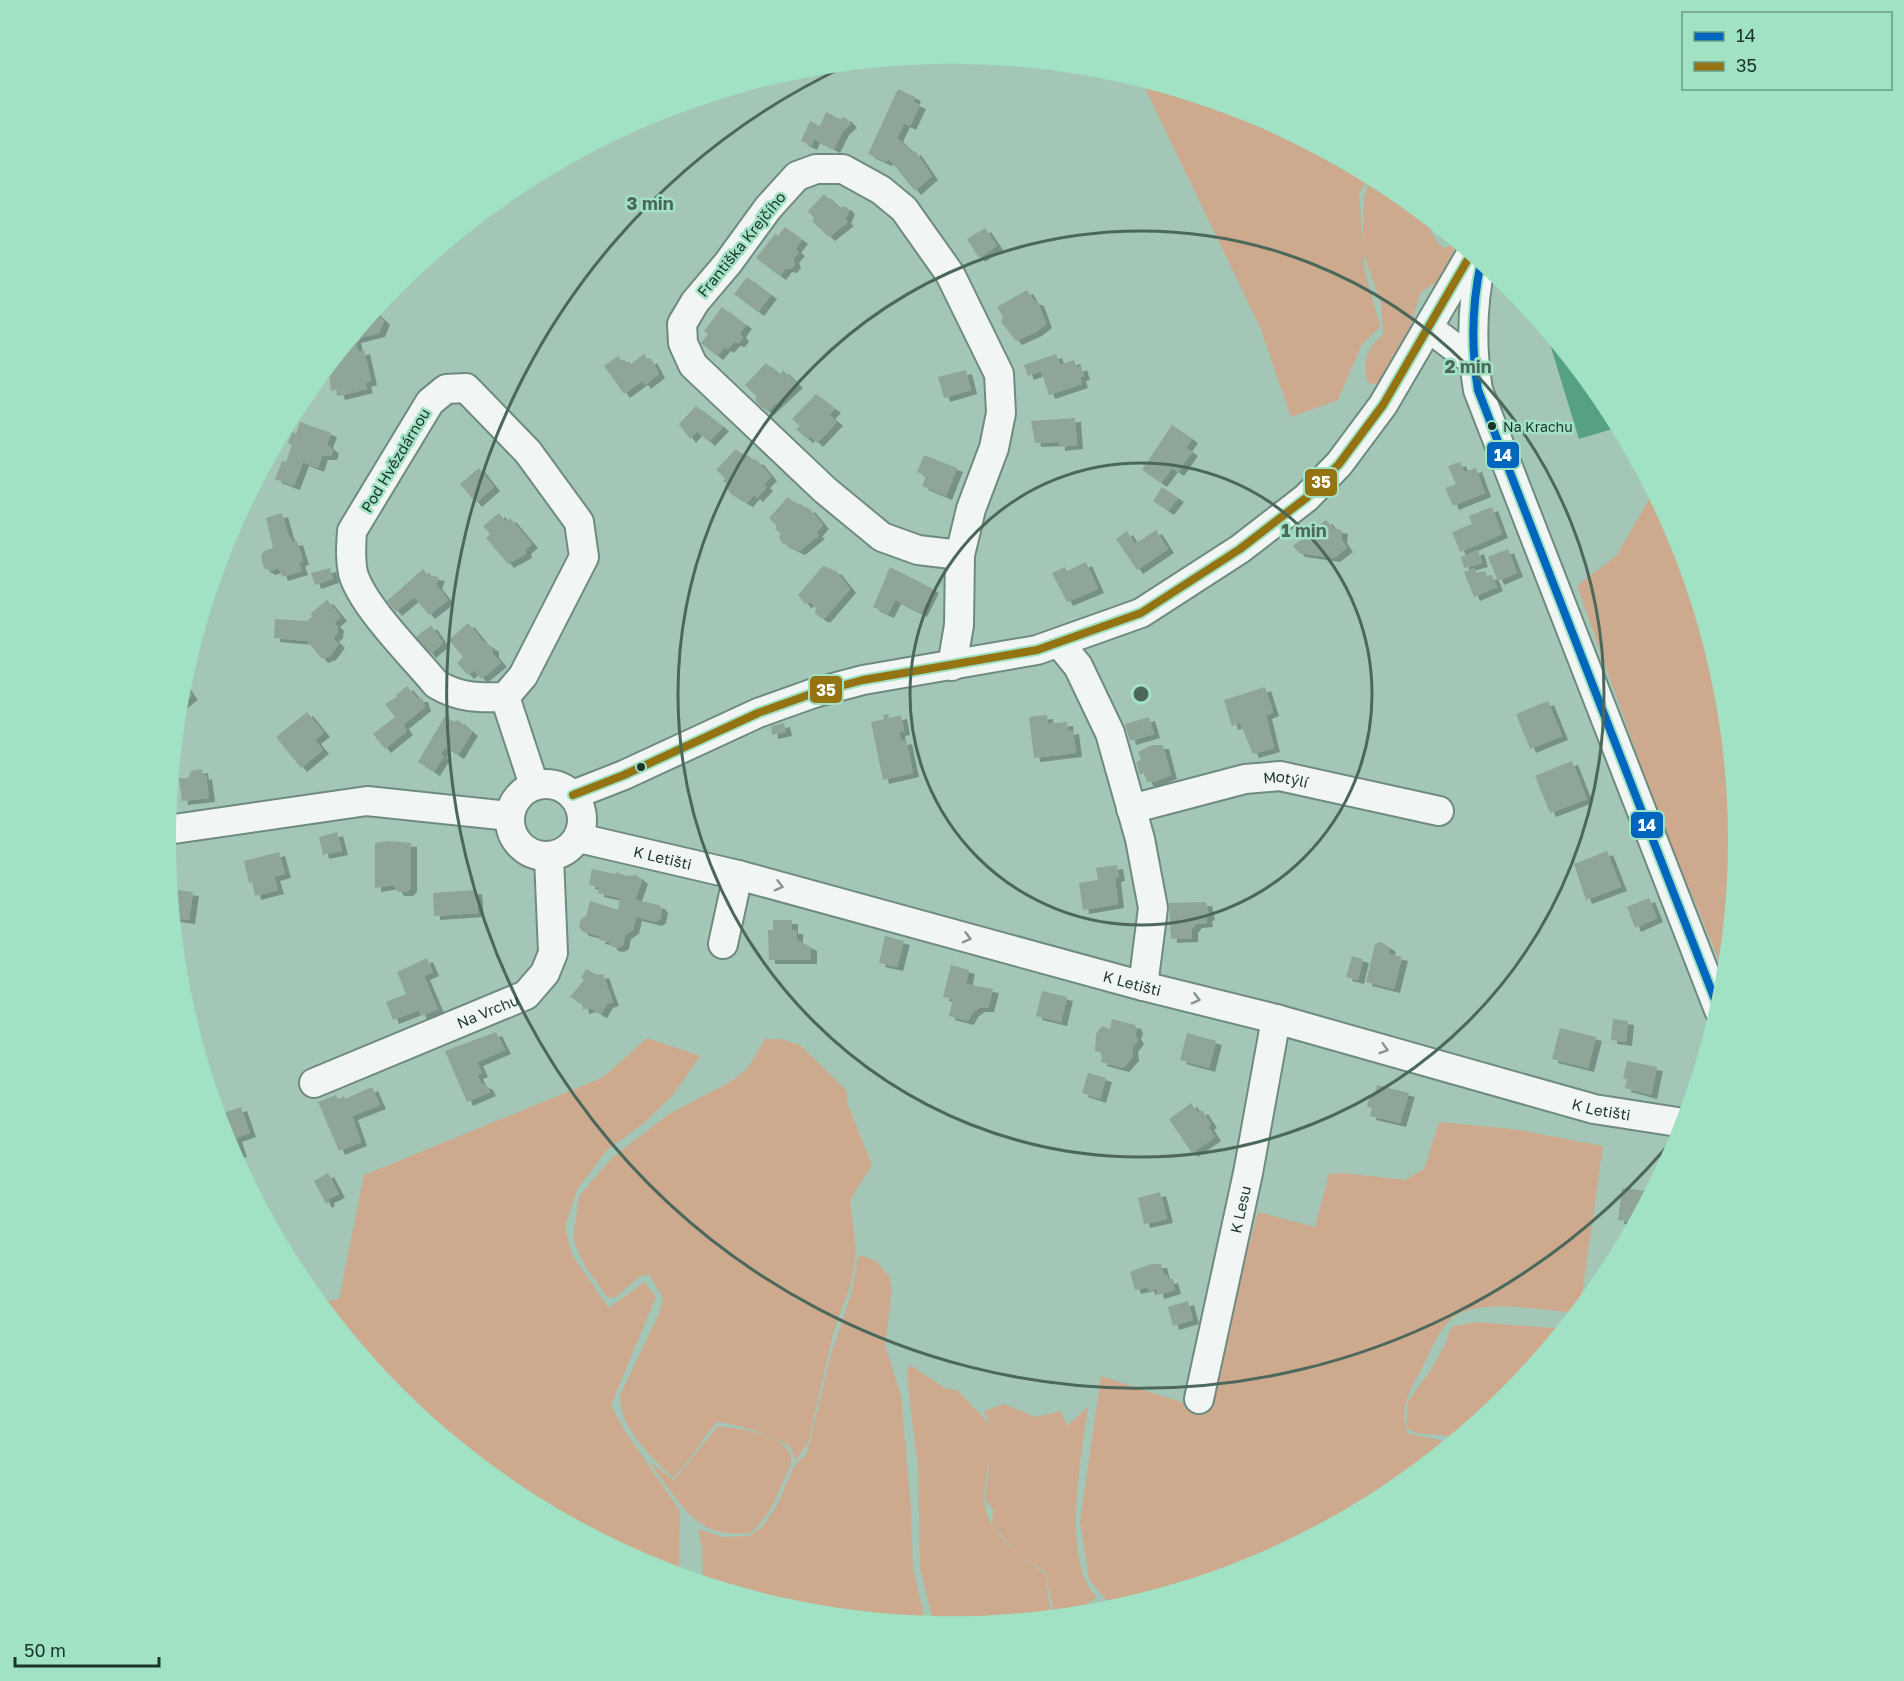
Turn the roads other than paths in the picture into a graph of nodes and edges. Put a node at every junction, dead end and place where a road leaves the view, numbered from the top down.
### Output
1 (1467, 260) edge
2 (1479, 271) edge
3 (1429, 328) junction
4 (1474, 362) junction
5 (960, 555) junction
6 (1059, 643) junction
7 (952, 666) junction
8 (505, 697) junction
9 (534, 785) junction
10 (573, 795) junction
11 (1131, 809) junction
12 (1439, 812) dead end
13 (510, 816) junction
14 (176, 828) edge
15 (579, 838) junction
16 (549, 857) junction
17 (738, 875) junction
18 (723, 944) dead end
19 (1143, 986) junction
20 (1713, 994) edge
21 (1276, 1019) junction
22 (314, 1083) dead end
23 (1675, 1122) edge
24 (1199, 1399) dead end

1 - 3 street
2 - 4 street
3 - 4 street
3 - 6 street
4 - 20 street
5 - 5 street, Františka Krejčího
5 - 7 street, Františka Krejčího
6 - 7 street
6 - 11 street
7 - 10 street
8 - 8 street, Pod Hvězdárnou
8 - 9 street
9 - 10 street
9 - 13 street
10 - 15 street
11 - 12 street, Motýlí
11 - 19 street
13 - 14 street
13 - 16 street
15 - 16 street
15 - 17 street, K Letišti
16 - 22 street, Na Vrchu
17 - 18 street
17 -> 19 street, K Letišti
19 -> 21 street, K Letišti
21 -> 23 street, K Letišti
21 - 24 street, K Lesu

